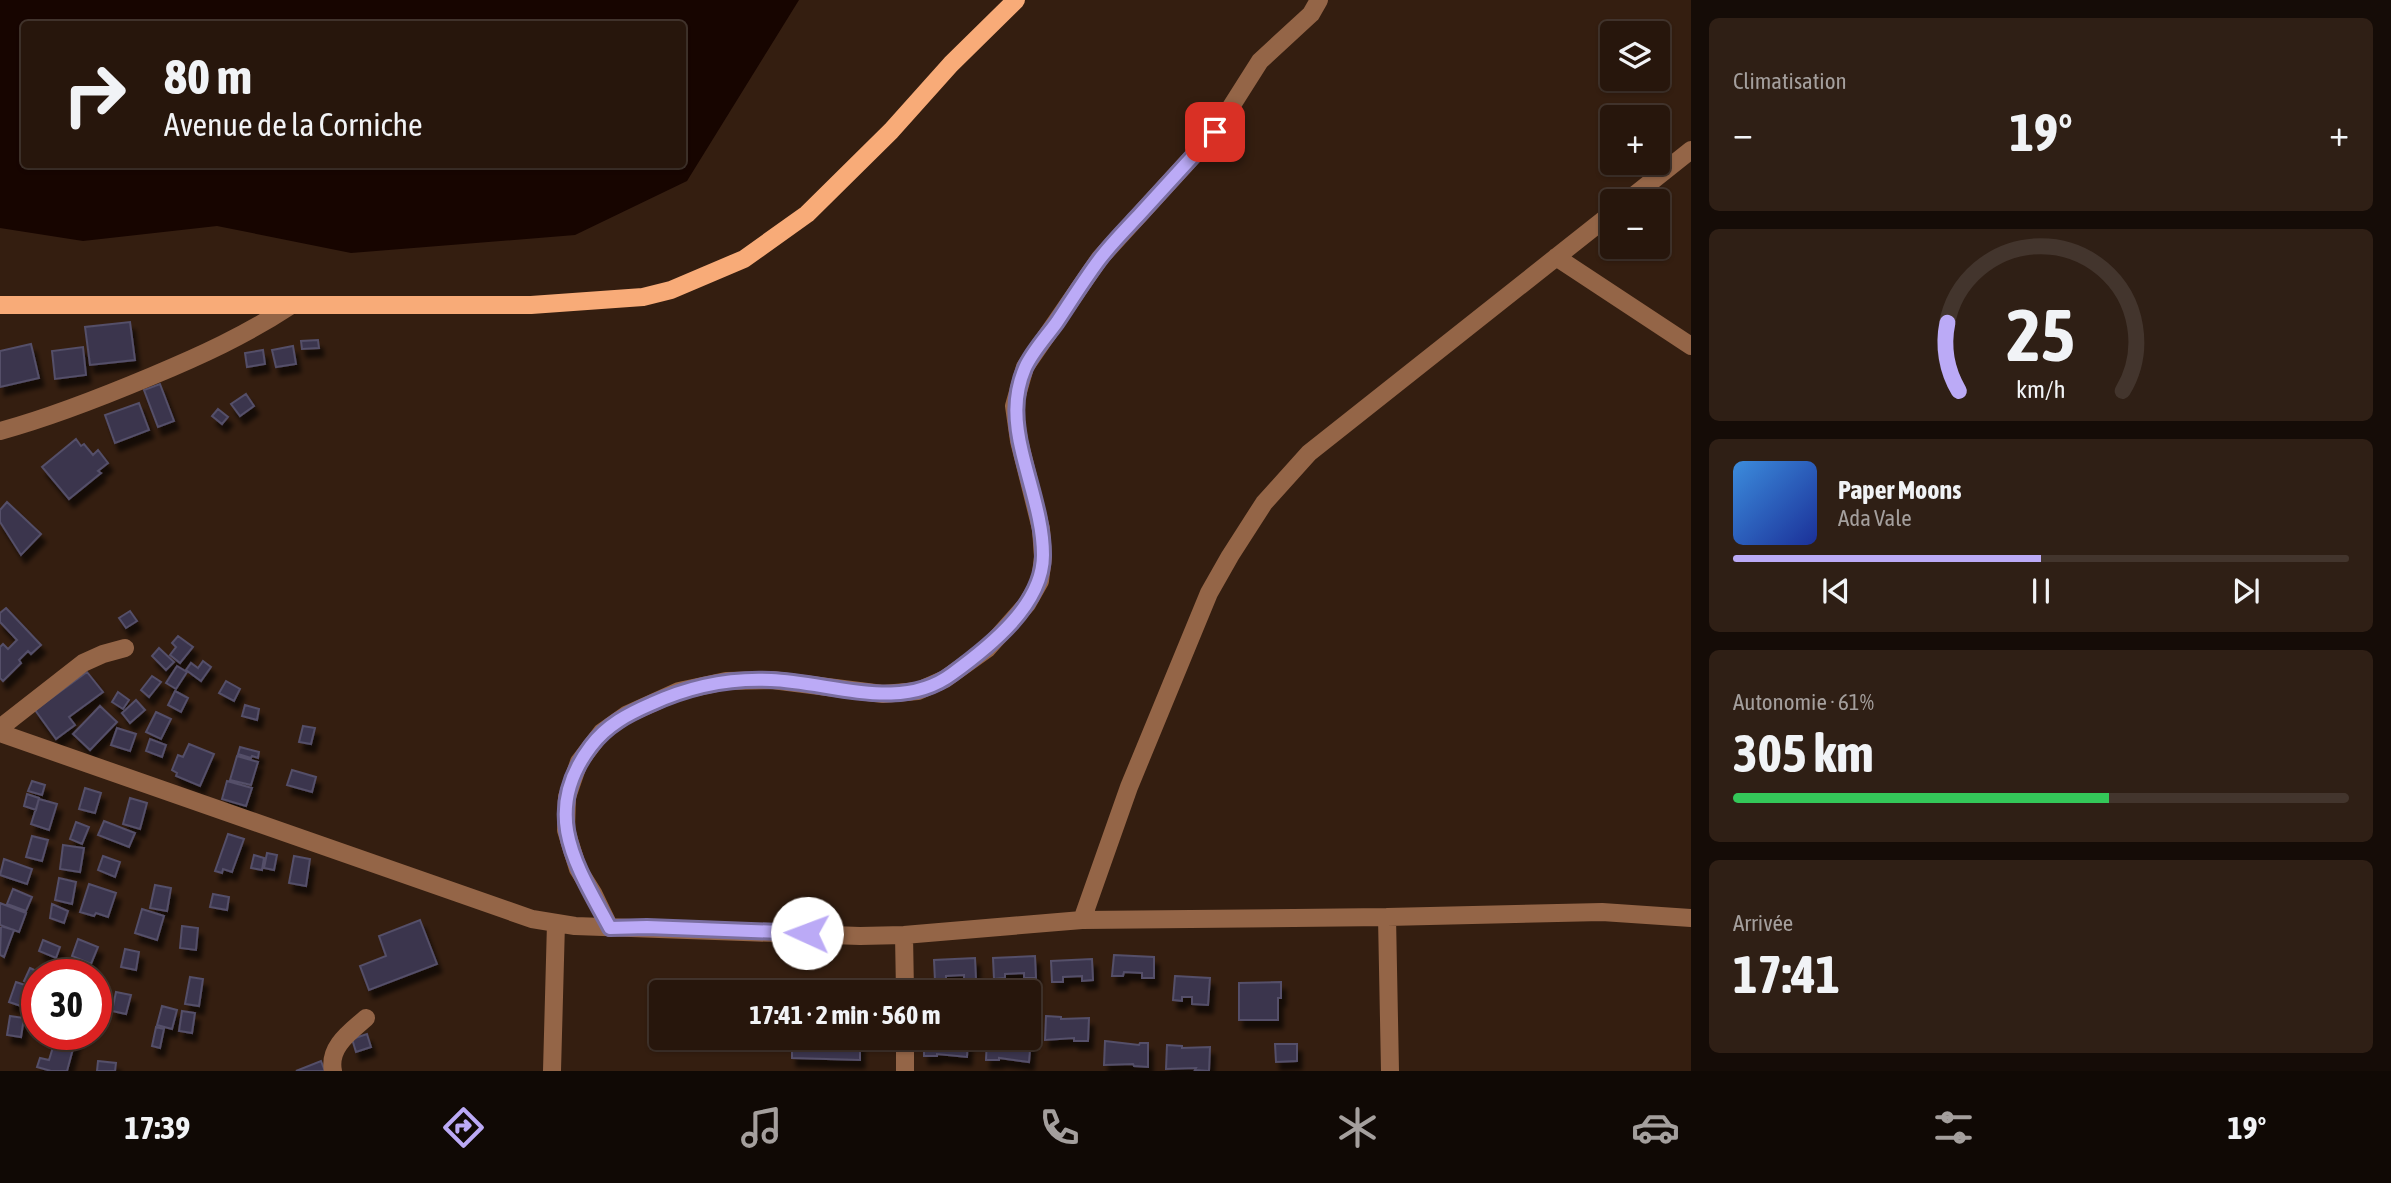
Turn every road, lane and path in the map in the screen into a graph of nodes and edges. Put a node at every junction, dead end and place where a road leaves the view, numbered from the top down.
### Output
1 (1016, 0) edge
2 (1319, 0) edge
3 (1691, 150) edge
4 (1642, 189) edge
5 (1600, 222) edge
6 (1556, 257) junction
7 (0, 305) edge
8 (290, 306) junction
9 (1691, 345) edge
10 (0, 431) edge
11 (125, 648) dead end
12 (0, 731) edge
13 (1387, 918) junction
14 (1691, 918) edge
15 (1082, 920) junction
16 (556, 923) junction
17 (610, 928) junction
18 (904, 935) junction
19 (905, 980) edge
20 (366, 1018) dead end
21 (905, 1050) edge
22 (332, 1071) edge
23 (552, 1071) edge
24 (905, 1071) edge
25 (1390, 1071) edge

1 - 8 main road
2 - 17 street
3 - 4 street
5 - 6 street
6 - 9 street
6 - 15 street
7 - 8 main road
8 - 10 street
11 - 12 street
12 - 16 street
13 - 14 street
13 - 15 street
13 - 25 street
15 - 18 street
16 - 17 street
16 - 23 street
17 - 18 street
18 - 19 street
20 - 22 street
21 - 24 street

